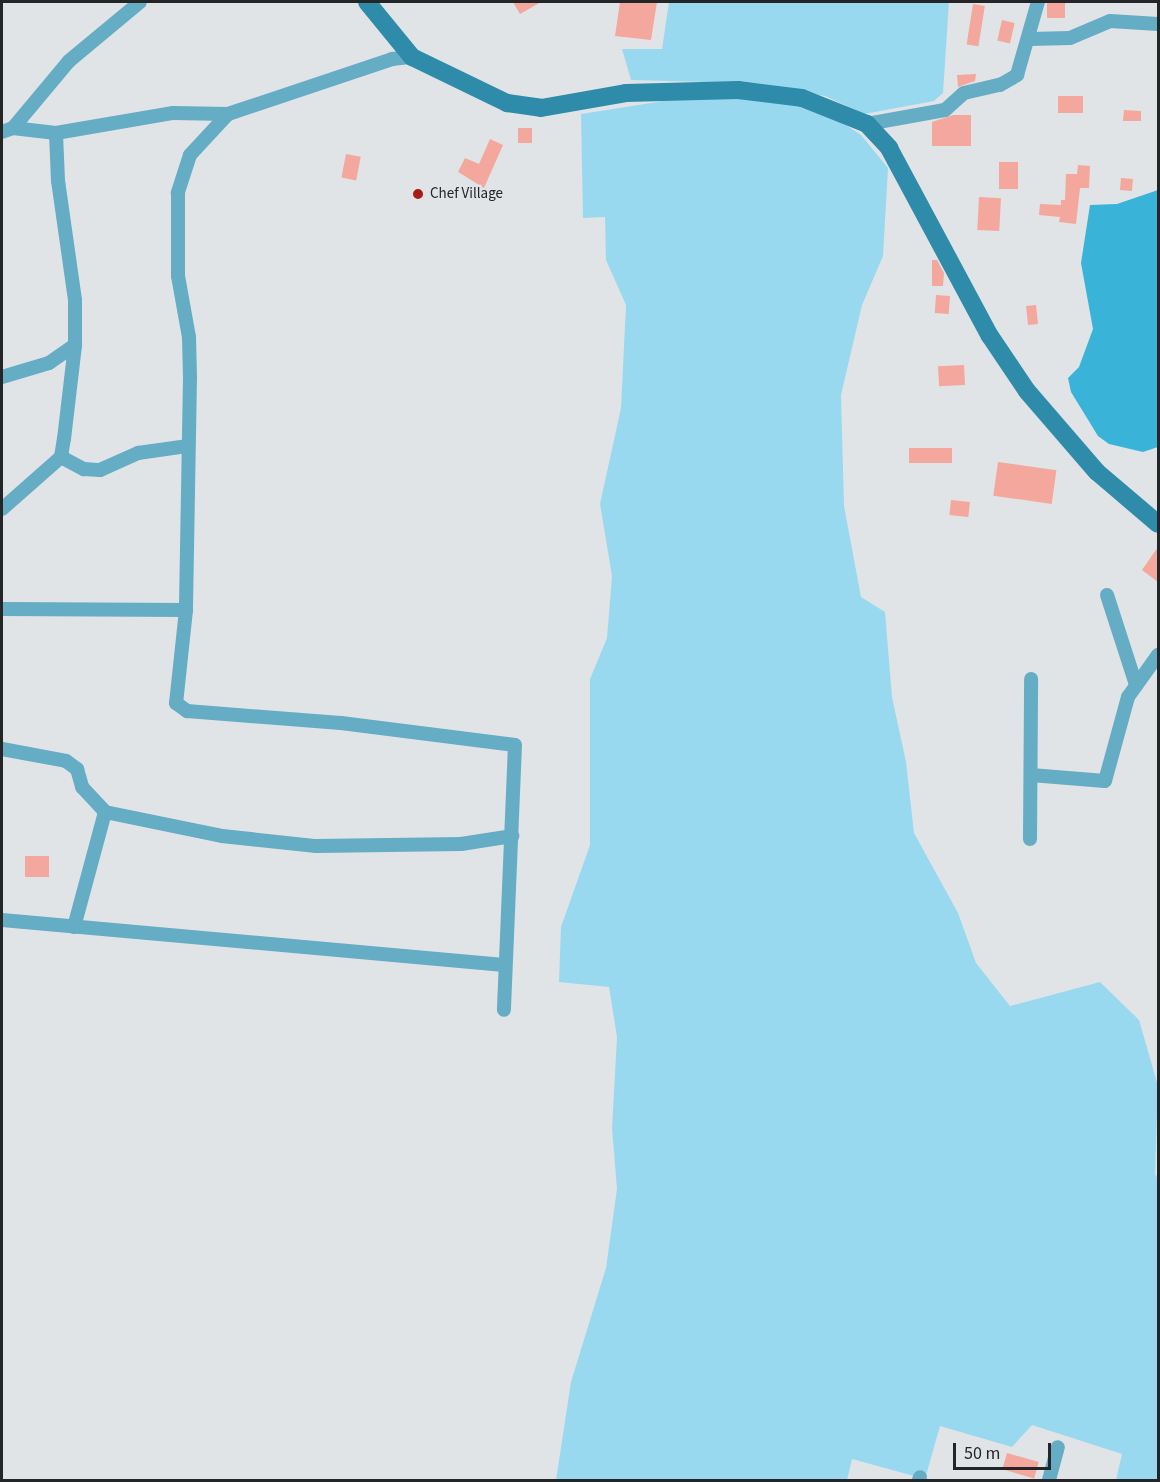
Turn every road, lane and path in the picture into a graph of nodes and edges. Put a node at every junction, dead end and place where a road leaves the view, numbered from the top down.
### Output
1 (140, 2) edge
2 (367, 2) edge
3 (1038, 2) edge
4 (1158, 24) edge
5 (1030, 39) junction
6 (412, 57) junction
7 (228, 114) junction
8 (867, 124) junction
9 (7, 130) edge
10 (56, 132) junction
11 (75, 345) junction
12 (2, 376) edge
13 (187, 446) junction
14 (61, 457) junction
15 (2, 508) edge
16 (1158, 524) edge
17 (1107, 595) dead end
18 (2, 609) edge
19 (186, 610) junction
20 (1158, 655) edge
21 (1031, 679) dead end
22 (1136, 685) junction
23 (2, 749) edge
24 (1031, 775) junction
25 (105, 812) junction
26 (512, 836) junction
27 (1030, 839) dead end
28 (2, 920) edge
29 (74, 927) junction
30 (504, 965) junction
31 (504, 1010) dead end
32 (1058, 1447) dead end
33 (1048, 1480) edge

1 - 9 street
2 - 6 street
3 - 5 street
4 - 5 street
5 - 8 street
6 - 7 street
6 - 8 street
7 - 10 street
7 - 13 street
8 - 16 street
9 - 10 street
10 - 11 street
11 - 12 street
11 - 14 street
13 - 14 street
13 - 19 street
14 - 15 street
17 - 22 street
18 - 19 street
19 - 26 street
20 - 22 street
21 - 24 street
22 - 24 street
23 - 25 street
24 - 27 street
25 - 26 street
25 - 29 street
26 - 30 street
28 - 29 street
29 - 30 street
30 - 31 street
32 - 33 street

